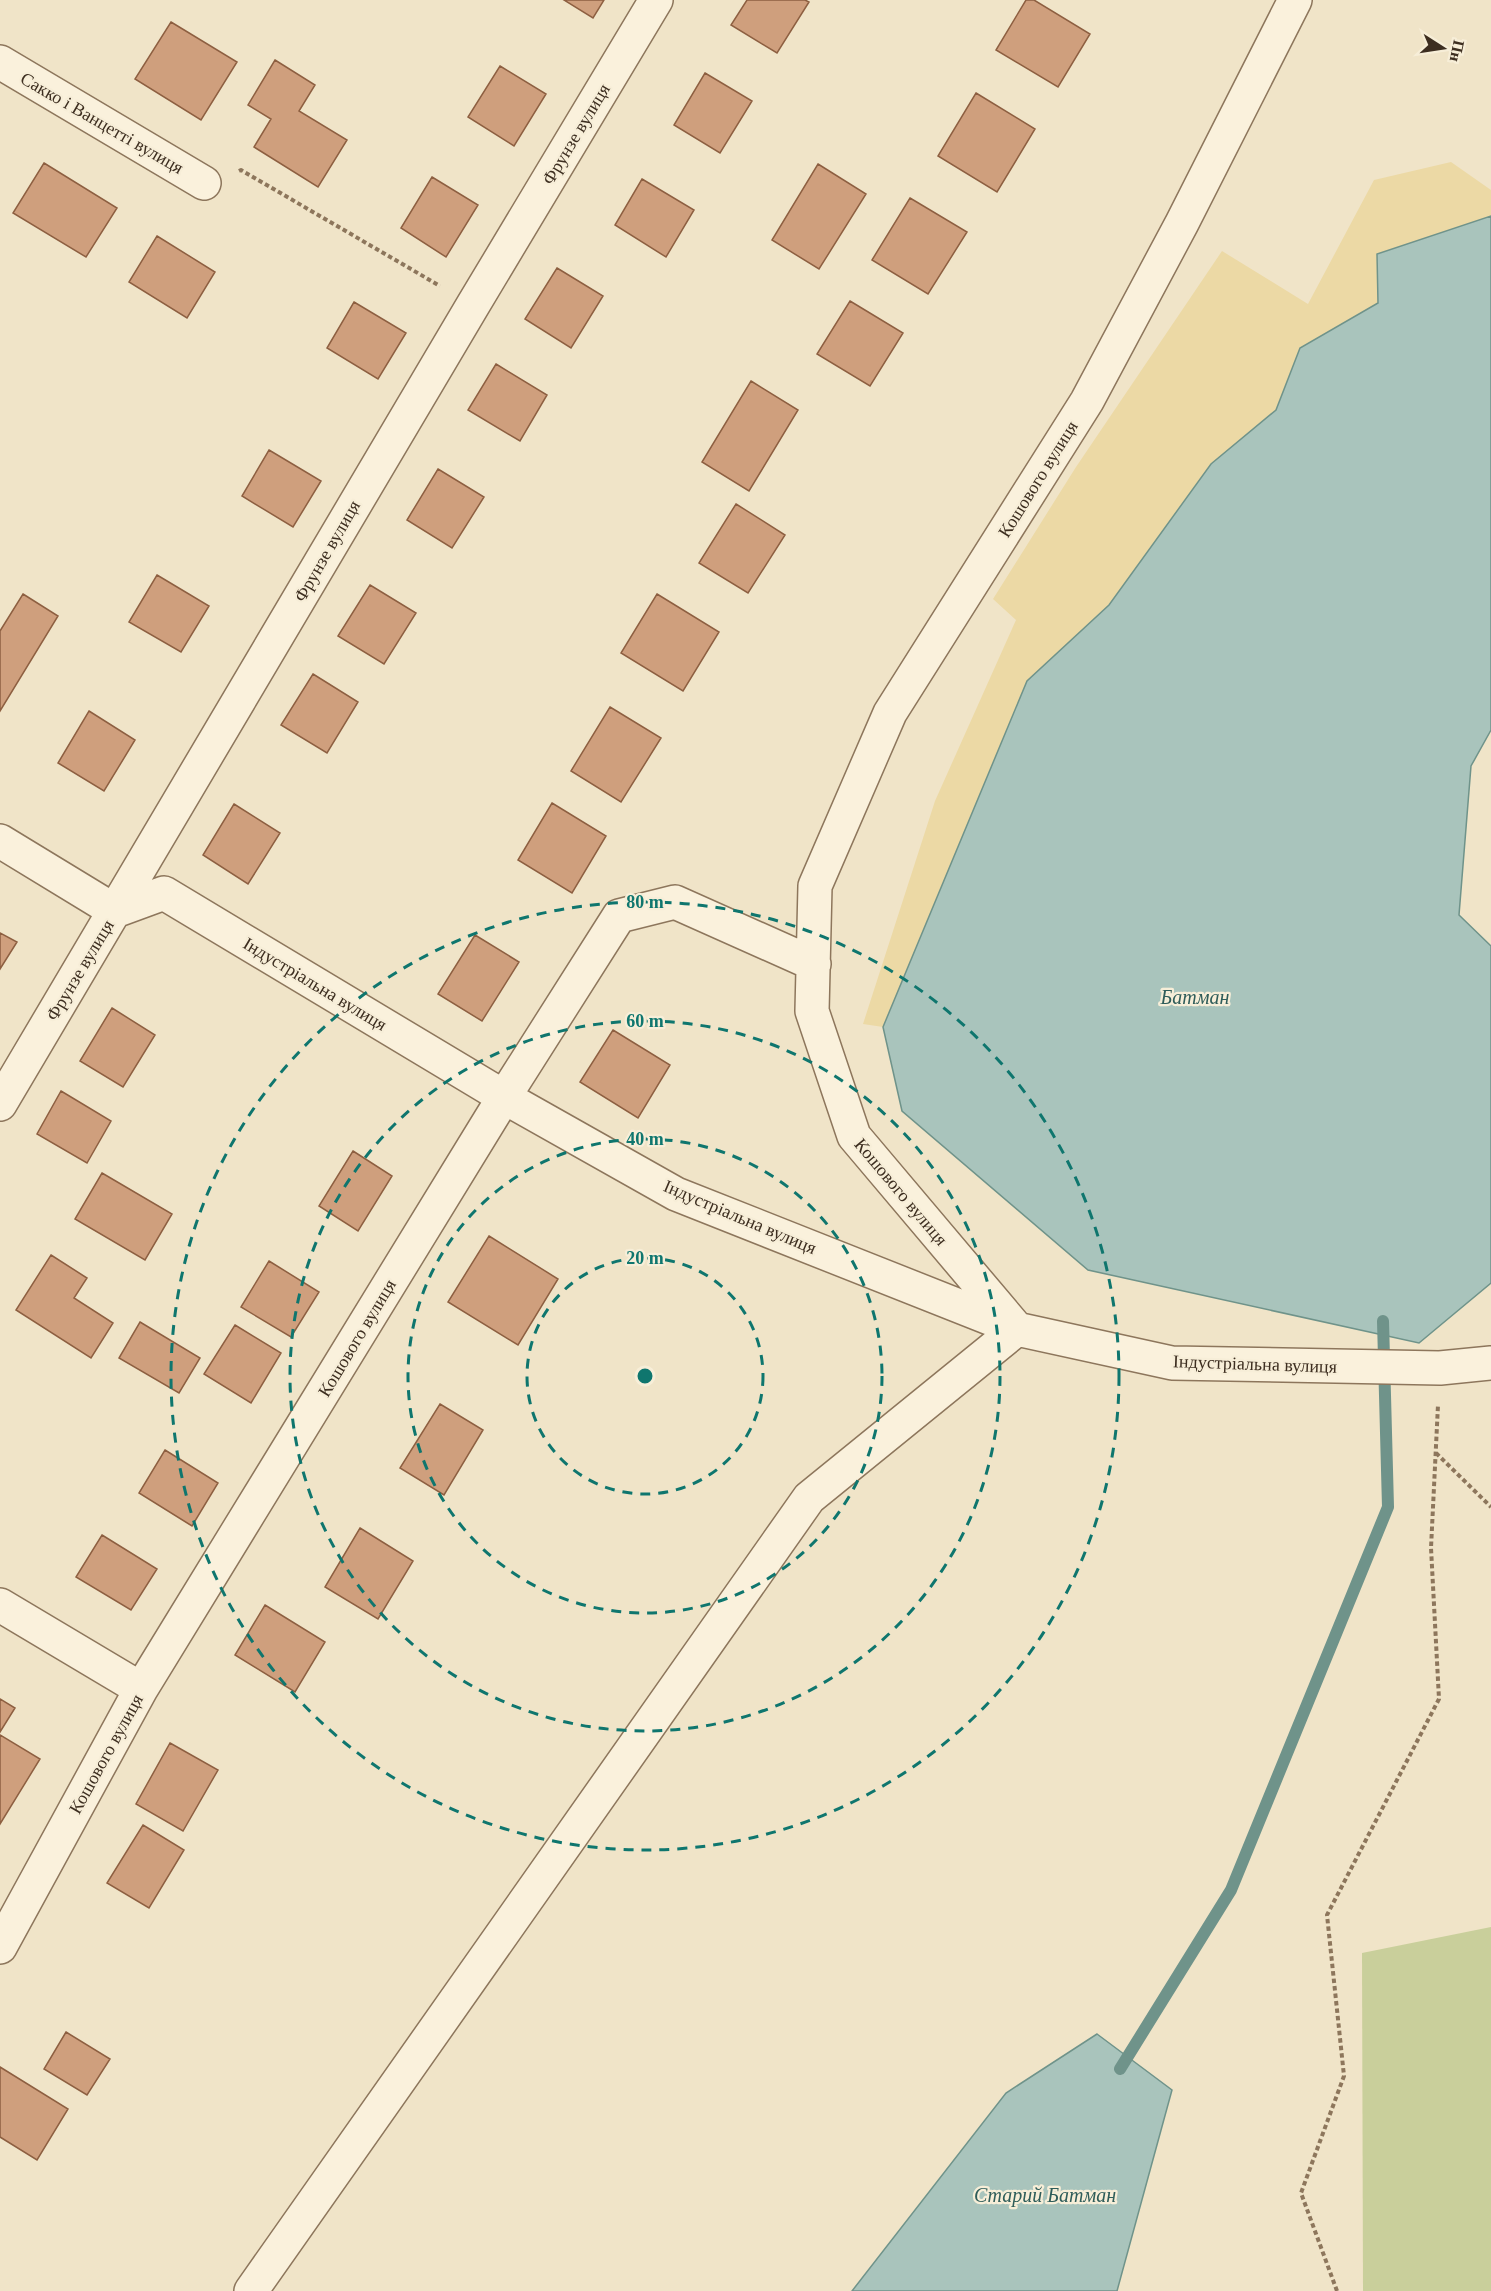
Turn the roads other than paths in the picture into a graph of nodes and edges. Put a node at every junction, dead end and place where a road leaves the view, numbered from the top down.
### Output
1 (656, 0) edge
2 (1295, 0) edge
3 (0, 62) edge
4 (204, 183) road end
5 (0, 841) edge
6 (116, 911) junction
7 (814, 964) junction
8 (504, 1097) junction
9 (0, 1104) edge
10 (1017, 1329) junction
11 (1491, 1363) edge
12 (0, 1605) edge
13 (141, 1689) junction
14 (0, 1947) edge
15 (251, 2291) edge

1 - 6 street, Фрунзе вулиця
2 - 7 street, Кошового вулиця
3 - 4 street, Сакко і Ванцетті вулиця
5 - 6 street
6 - 8 street, Індустріальна вулиця
6 - 9 street, Фрунзе вулиця
7 - 8 street, Кошового вулиця
7 - 10 street, Кошового вулиця
8 - 10 street, Індустріальна вулиця
8 - 13 street, Кошового вулиця
10 - 11 street, Індустріальна вулиця
10 - 15 street
12 - 13 street
13 - 14 street, Кошового вулиця

